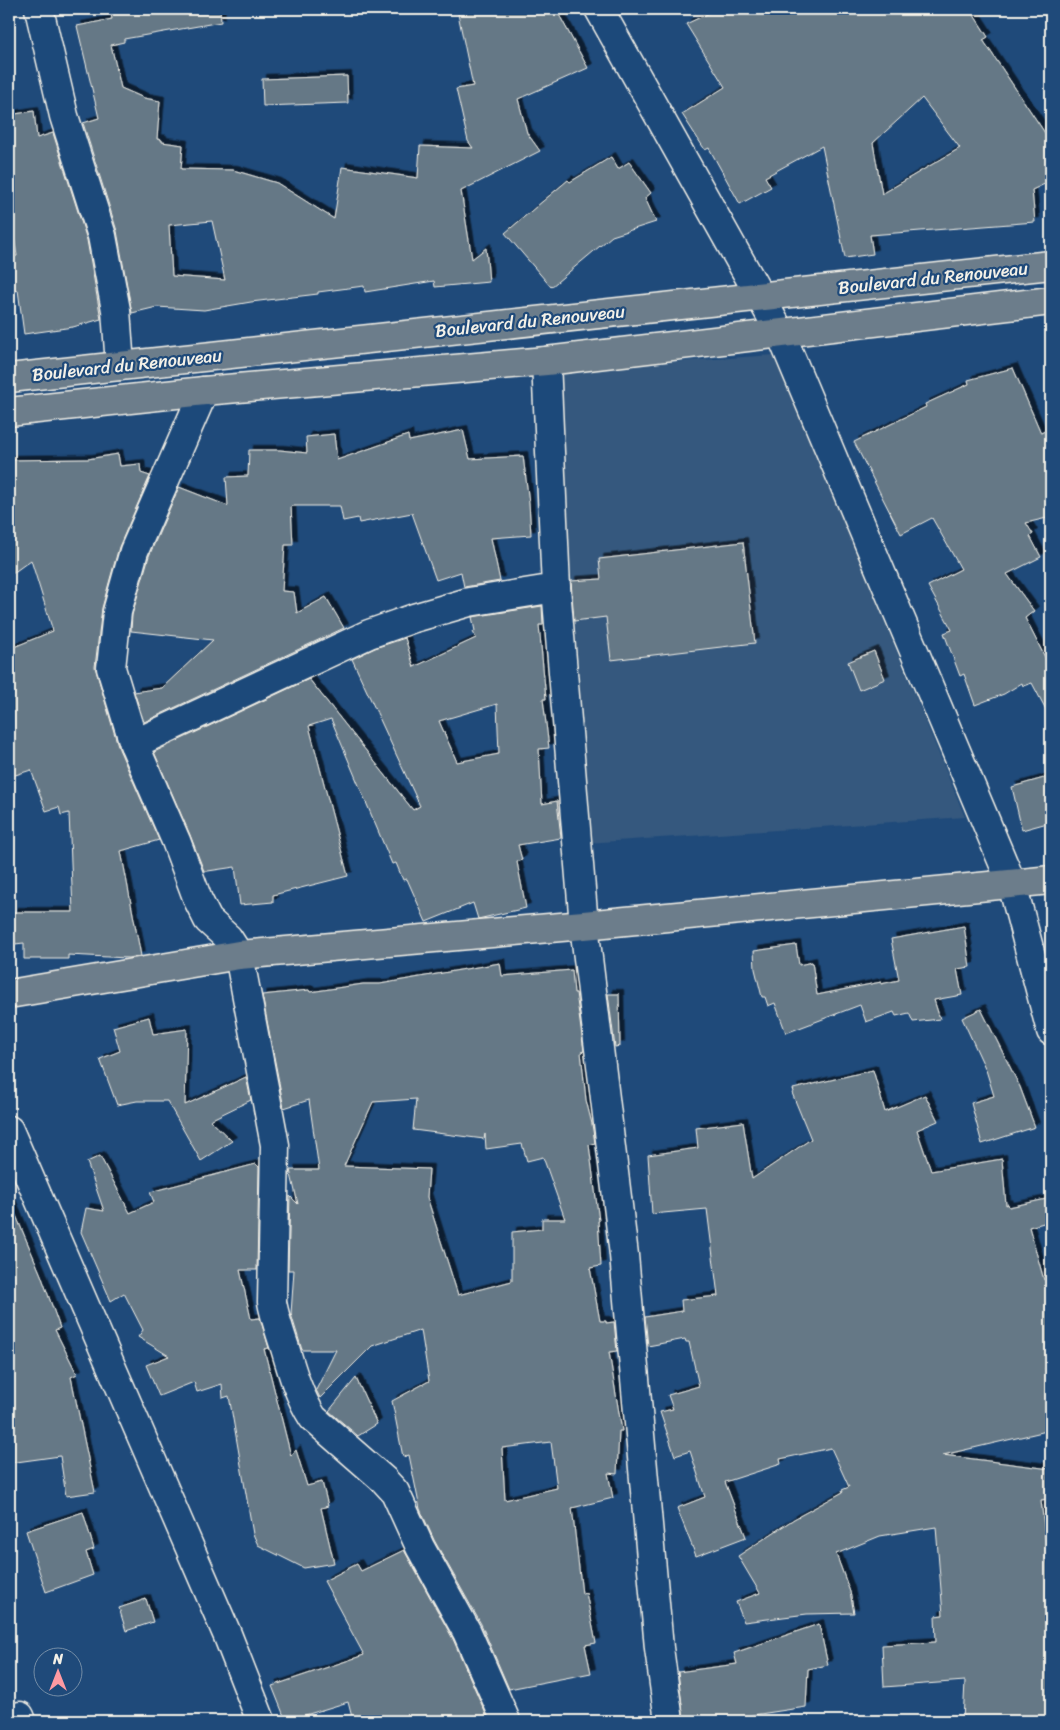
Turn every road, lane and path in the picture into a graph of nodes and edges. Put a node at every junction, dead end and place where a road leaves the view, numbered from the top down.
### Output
1 (39, 9) edge
2 (599, 9) edge
3 (1051, 265) edge
4 (760, 296) junction
5 (1051, 301) edge
6 (780, 332) junction
7 (546, 361) junction
8 (120, 366) junction
9 (9, 378) edge
10 (204, 391) junction
11 (9, 412) edge
12 (556, 588) junction
13 (134, 744) junction
14 (1051, 880) edge
15 (1012, 884) junction
16 (584, 925) junction
17 (239, 956) junction
18 (9, 994) edge
19 (1051, 1031) edge
20 (9, 1130) edge
21 (261, 1721) edge
22 (506, 1721) edge
23 (669, 1721) edge

1 - 8 street
2 - 4 street
3 - 4 main road, Boulevard du Renouveau
4 - 6 street
4 - 8 main road, Boulevard du Renouveau
5 - 6 main road, Boulevard du Renouveau
6 - 7 main road, Boulevard du Renouveau
6 - 15 street
7 - 10 main road, Boulevard du Renouveau
7 - 12 street
8 - 9 main road, Boulevard du Renouveau
10 - 11 main road, Boulevard du Renouveau
10 - 13 street
12 - 13 street
12 - 16 street
13 - 17 street
14 - 15 main road
15 - 16 main road
15 - 19 street
16 - 17 main road
16 - 23 street
17 - 18 main road
17 - 22 street
20 - 21 street

